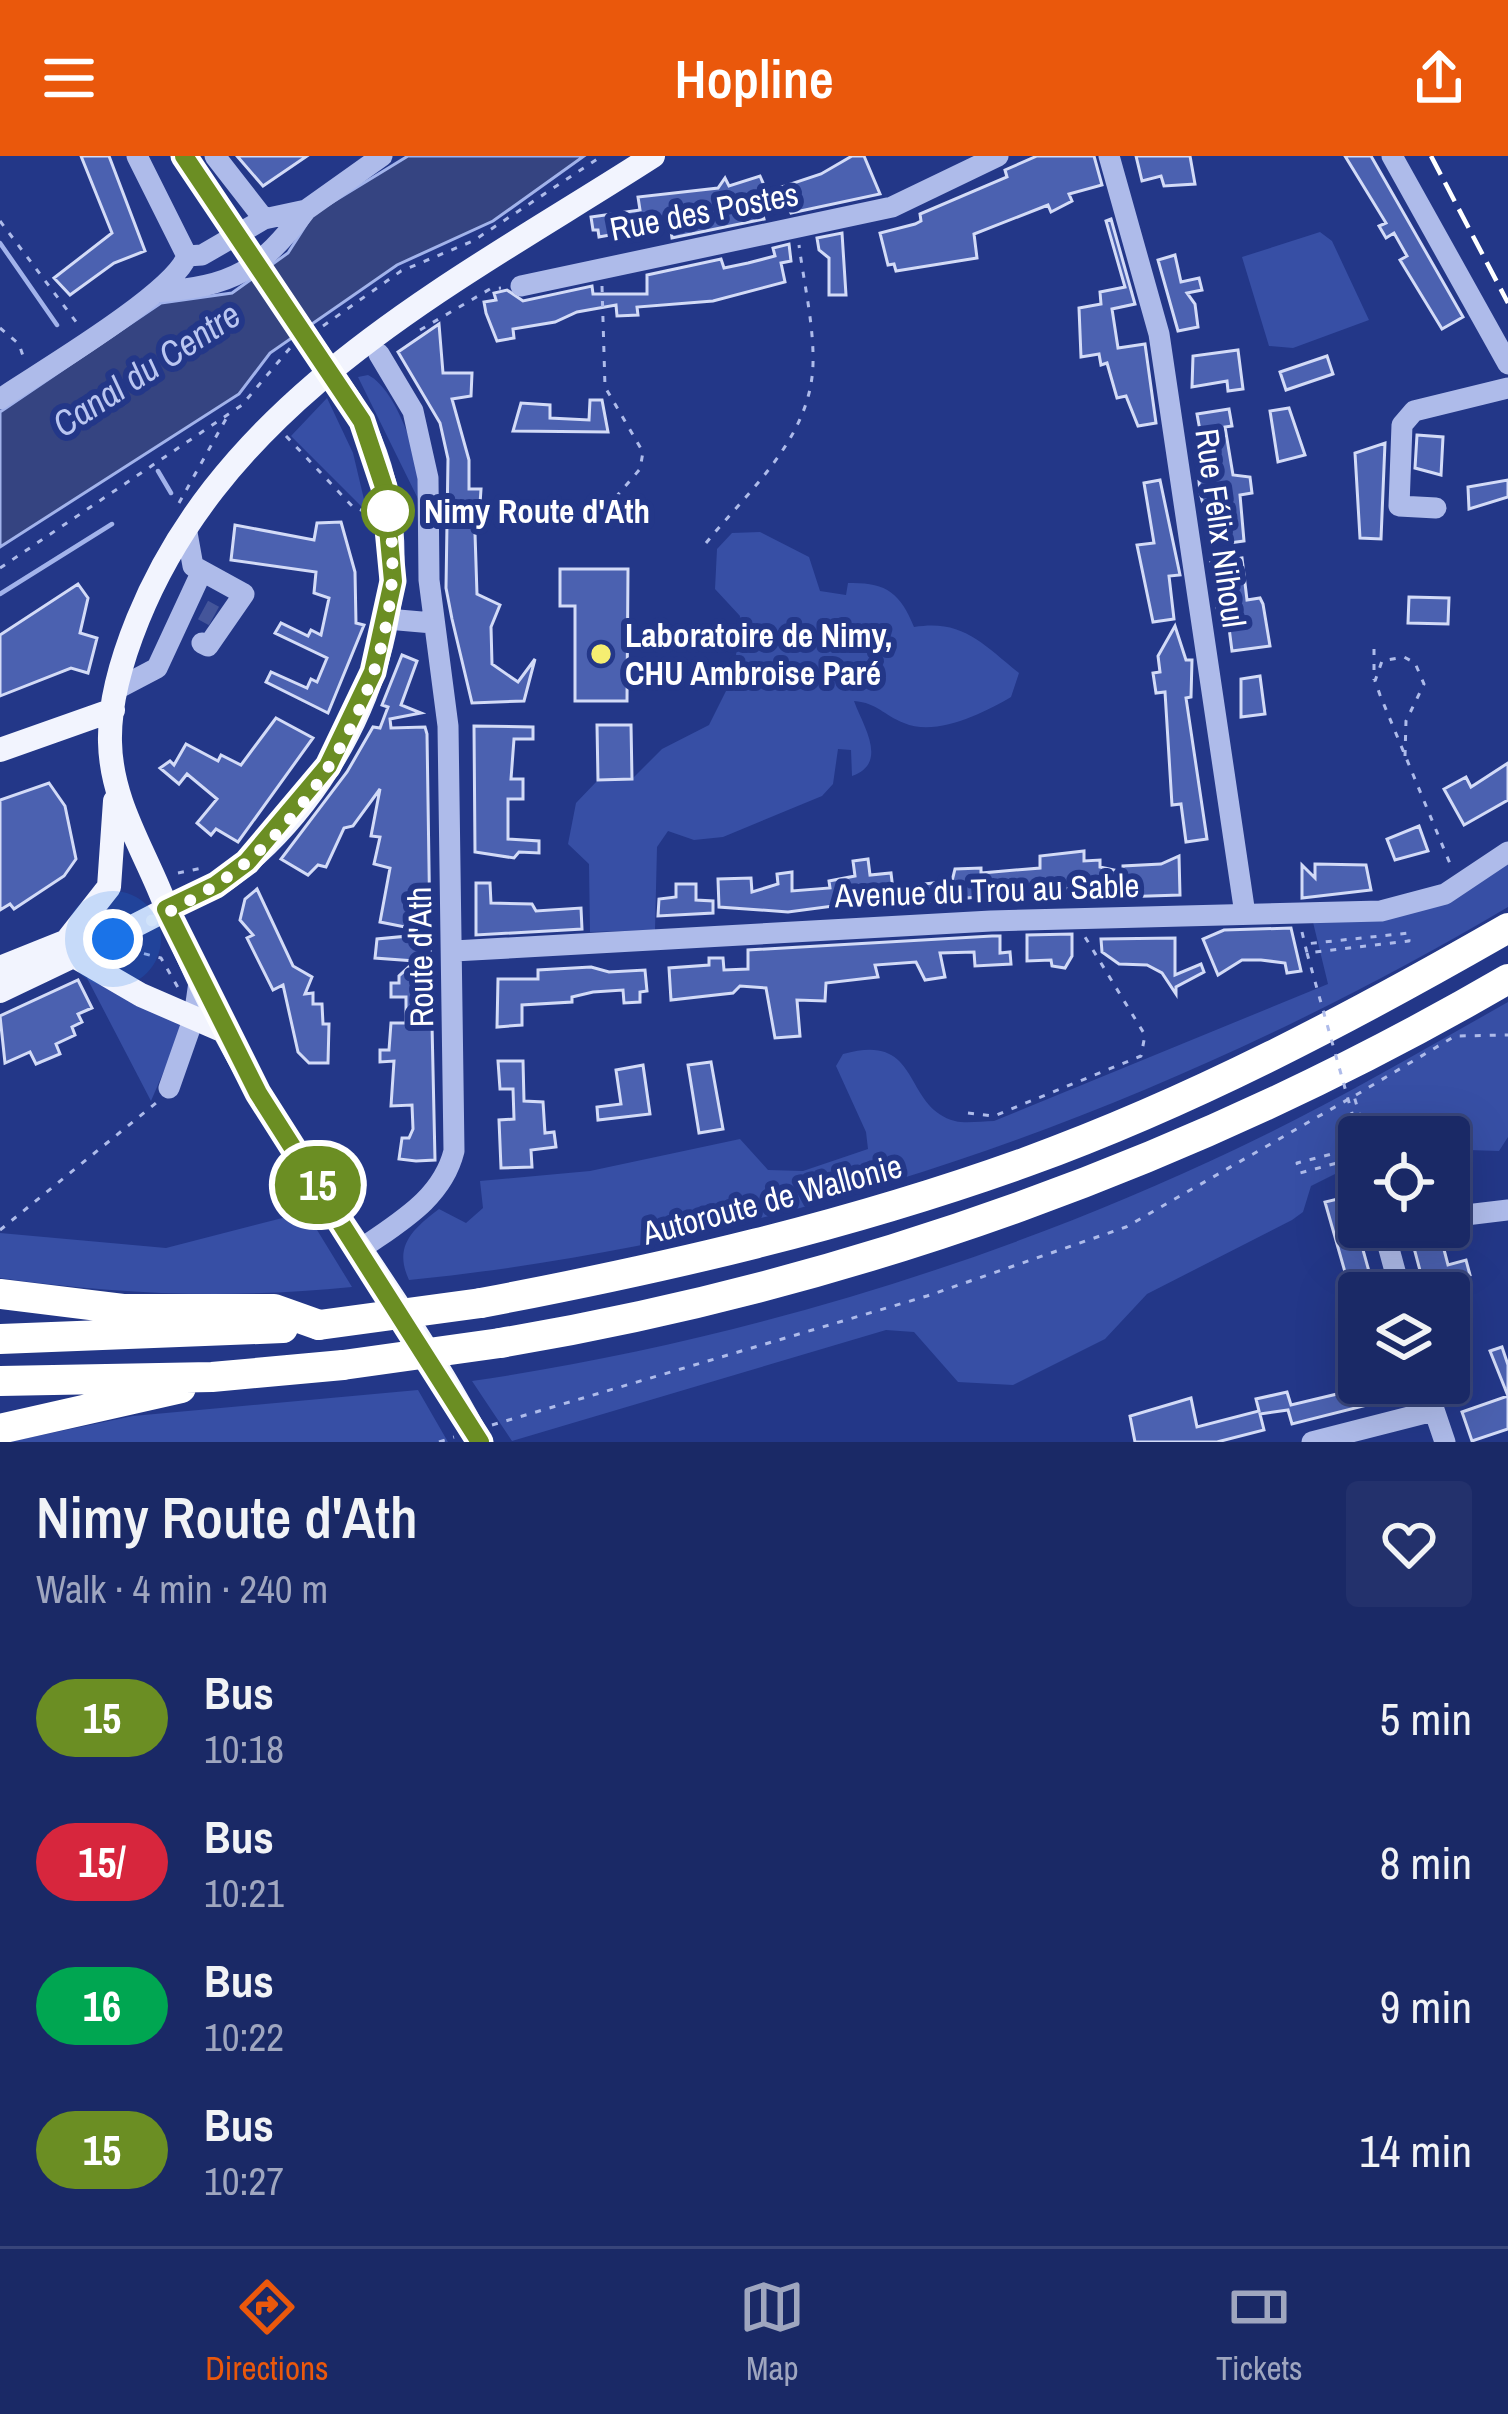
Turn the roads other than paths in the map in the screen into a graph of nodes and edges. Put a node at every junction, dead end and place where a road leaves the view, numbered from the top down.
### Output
1 (136, 156) edge
2 (215, 156) edge
3 (382, 156) edge
4 (653, 156) edge
5 (998, 156) edge
6 (1109, 156) edge
7 (1392, 156) edge
8 (972, 163) edge
9 (192, 167) edge
10 (306, 210) junction
11 (264, 219) junction
12 (187, 256) junction
13 (521, 286) road end
14 (155, 292) junction
15 (379, 354) dead end
16 (1508, 364) edge
17 (1508, 388) edge
18 (0, 399) edge
19 (1436, 508) dead end
20 (180, 520) junction
21 (393, 572) junction
22 (429, 580) junction
23 (146, 600) junction
24 (202, 616) junction
25 (387, 619) junction
26 (433, 623) junction
27 (115, 700) junction
28 (0, 750) edge
29 (116, 787) junction
30 (1508, 852) edge
31 (166, 909) junction
32 (1245, 914) junction
33 (1508, 928) edge
34 (71, 948) junction
35 (454, 951) junction
36 (0, 968) edge
37 (1508, 979) edge
38 (0, 991) edge
39 (192, 998) junction
40 (224, 1030) junction
41 (170, 1088) road end
42 (1508, 1210) edge
43 (1470, 1215) edge
44 (361, 1249) junction
45 (0, 1294) edge
46 (319, 1324) junction
47 (0, 1339) edge
48 (212, 1377) junction
49 (0, 1381) edge
50 (1431, 1404) edge
51 (1433, 1412) junction
52 (0, 1429) edge
53 (477, 1436) edge
54 (1312, 1442) edge
55 (1445, 1442) edge

1 - 12 street
2 - 11 street
3 - 10 street
4 - 20 main road
5 - 8 street, Rue des Postes
6 - 32 street, Rue Félix Nihoul
7 - 16 street
8 - 13 street, Rue des Postes
9 - 21 main road, bridge
10 - 11 street
10 - 14 street
11 - 12 street
12 - 14 street
14 - 18 street
15 - 22 street, Route d'Ath
17 - 19 street
20 - 23 main road
20 - 24 street
21 - 22 street
21 - 25 main road
22 - 26 street, Route d'Ath
23 - 24 street
23 - 27 main road
24 - 27 street
25 - 26 street
25 - 31 main road
26 - 35 street, Route d'Ath
27 - 28 main road
27 - 29 main road
29 - 31 main road
29 - 34 main road
30 - 32 street, Avenue du Trou au Sable
31 - 34 main road
31 - 39 main road
32 - 35 street, Avenue du Trou au Sable
33 - 46 highway, Autoroute de Wallonie, bridge
34 - 36 main road
34 - 38 main road
34 - 39 main road
35 - 44 street, Route d'Ath
37 - 48 highway, bridge
39 - 40 main road
39 - 40 main road
39 - 41 street
40 - 44 main road
42 - 43 street
44 - 53 main road
45 - 46 highway
46 - 47 highway, Autoroute de Wallonie
48 - 49 highway
48 - 52 highway
50 - 51 street
51 - 54 street
51 - 55 street

